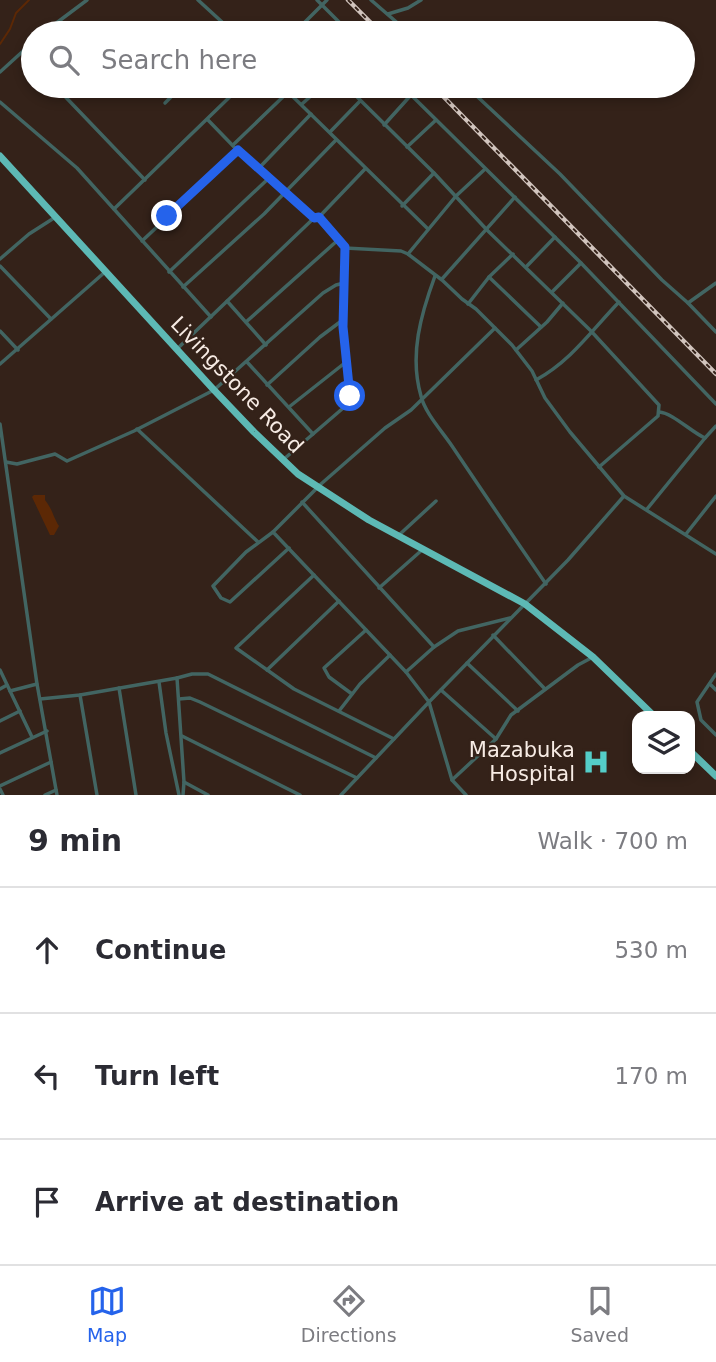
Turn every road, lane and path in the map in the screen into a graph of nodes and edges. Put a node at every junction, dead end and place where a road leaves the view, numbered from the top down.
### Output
1 (87, 0) edge
2 (198, 0) edge
3 (317, 0) edge
4 (327, 0) edge
5 (371, 0) edge
6 (421, 0) edge
7 (323, 6) junction
8 (388, 14) junction
9 (59, 21) edge
10 (221, 21) edge
11 (307, 21) edge
12 (338, 21) edge
13 (396, 21) edge
14 (21, 53) edge
15 (0, 72) edge
16 (66, 98) edge
17 (170, 98) edge
18 (229, 98) edge
19 (282, 98) edge
20 (295, 98) edge
21 (309, 98) edge
22 (357, 98) edge
23 (408, 98) edge
24 (414, 98) edge
25 (479, 98) edge
26 (360, 101) junction
27 (0, 102) edge
28 (165, 103) dead end
29 (302, 104) junction
30 (311, 114) junction
31 (208, 120) junction
32 (436, 120) junction
33 (384, 125) junction
34 (330, 132) junction
35 (337, 139) junction
36 (234, 145) junction
37 (407, 147) junction
38 (238, 150) junction
39 (0, 156) edge
40 (259, 168) junction
41 (365, 169) junction
42 (485, 169) junction
43 (434, 173) junction
44 (270, 178) junction
45 (145, 180) junction
46 (285, 193) junction
47 (456, 196) junction
48 (515, 197) junction
49 (402, 205) junction
50 (114, 209) junction
51 (56, 216) junction
52 (316, 218) junction
53 (428, 229) junction
54 (487, 230) junction
55 (555, 237) junction
56 (338, 240) junction
57 (142, 241) junction
58 (345, 247) junction
59 (408, 254) junction
60 (513, 254) junction
61 (0, 259) edge
62 (581, 263) junction
63 (0, 266) edge
64 (526, 267) junction
65 (106, 270) junction
66 (169, 272) junction
67 (435, 276) junction
68 (489, 277) junction
69 (442, 280) junction
70 (344, 283) junction
71 (716, 283) edge
72 (183, 287) junction
73 (552, 292) junction
74 (227, 301) junction
75 (619, 302) junction
76 (563, 303) junction
77 (688, 303) junction
78 (468, 304) junction
79 (211, 317) junction
80 (51, 319) junction
81 (344, 319) junction
82 (246, 322) junction
83 (541, 327) junction
84 (495, 328) junction
85 (0, 331) edge
86 (591, 331) junction
87 (716, 332) edge
88 (266, 345) junction
89 (177, 349) junction
90 (18, 350) junction
91 (516, 350) junction
92 (247, 362) junction
93 (346, 362) junction
94 (0, 364) edge
95 (536, 380) junction
96 (267, 385) junction
97 (214, 390) junction
98 (421, 399) junction
99 (716, 404) edge
100 (289, 407) junction
101 (659, 412) junction
102 (0, 424) edge
103 (716, 426) edge
104 (137, 429) junction
105 (313, 434) junction
106 (705, 438) junction
107 (282, 460) junction
108 (6, 462) junction
109 (599, 468) junction
110 (8, 472) junction
111 (0, 474) edge
112 (317, 488) junction
113 (624, 496) junction
114 (716, 496) edge
115 (436, 501) dead end
116 (302, 502) junction
117 (647, 509) junction
118 (273, 532) junction
119 (687, 534) junction
120 (399, 536) junction
121 (258, 542) junction
122 (289, 548) junction
123 (423, 549) junction
124 (716, 554) edge
125 (314, 575) junction
126 (545, 584) junction
127 (379, 588) junction
128 (339, 601) junction
129 (525, 604) junction
130 (513, 617) junction
131 (366, 630) junction
132 (493, 635) junction
133 (434, 647) junction
134 (390, 655) junction
135 (593, 657) junction
136 (467, 663) junction
137 (0, 670) edge
138 (266, 670) junction
139 (406, 672) junction
140 (716, 674) edge
141 (177, 678) junction
142 (159, 682) junction
143 (37, 684) junction
144 (7, 685) junction
145 (710, 685) junction
146 (120, 688) junction
147 (0, 689) edge
148 (545, 689) junction
149 (441, 690) junction
150 (716, 690) edge
151 (10, 691) junction
152 (352, 694) junction
153 (80, 695) junction
154 (40, 699) junction
155 (179, 699) junction
156 (429, 702) junction
157 (518, 710) junction
158 (20, 711) junction
159 (339, 711) junction
160 (649, 711) edge
161 (0, 721) edge
162 (47, 731) junction
163 (716, 734) edge
164 (182, 736) junction
165 (32, 737) junction
166 (394, 739) junction
167 (496, 739) junction
168 (0, 753) edge
169 (695, 756) edge
170 (376, 758) junction
171 (51, 762) junction
172 (716, 776) edge
173 (357, 778) junction
174 (452, 780) junction
175 (184, 782) junction
176 (0, 787) edge
177 (57, 792) edge
178 (3, 795) edge
179 (45, 795) edge
180 (97, 795) edge
181 (136, 795) edge
182 (181, 795) edge
183 (208, 795) edge
184 (300, 795) edge
185 (341, 795) edge
186 (466, 795) edge

1 - 9 street
2 - 10 street
3 - 7 street
4 - 7 street
5 - 8 street
6 - 8 street
7 - 11 street
7 - 12 street
8 - 13 street
14 - 15 street
16 - 45 street
17 - 28 street
18 - 31 street
19 - 36 street
20 - 29 street
21 - 29 street
22 - 26 street
23 - 33 street
24 - 32 street
25 - 77 street
26 - 33 street
26 - 34 street
27 - 50 street
29 - 30 street
30 - 34 street
30 - 40 street
31 - 36 street
31 - 45 street
32 - 37 street
32 - 42 street
33 - 37 street
34 - 35 street
35 - 41 street
35 - 46 street
36 - 38 street
37 - 43 street
38 - 40 street
38 - 57 street
39 - 51 highway, Livingstone Road
40 - 44 street
41 - 49 street
41 - 52 street
42 - 47 street
42 - 48 street
43 - 47 street
43 - 49 street
44 - 46 street
44 - 66 street
45 - 50 street
46 - 52 street
46 - 72 street
47 - 53 street
47 - 54 street
48 - 54 street
48 - 55 street
49 - 53 street
50 - 57 street
51 - 61 street
51 - 65 highway, Livingstone Road
52 - 56 street
52 - 74 street
53 - 59 street
54 - 60 street
54 - 69 street
55 - 62 street
55 - 64 street
56 - 58 street
56 - 82 street
57 - 66 street
58 - 59 street
58 - 70 street
59 - 67 street
60 - 64 street
60 - 68 street
62 - 73 street
62 - 75 street
63 - 80 street
64 - 73 street
65 - 80 street
65 - 89 highway, Livingstone Road
66 - 72 street
67 - 69 street
67 - 98 street
68 - 78 street
68 - 83 street
69 - 78 street
70 - 81 street
70 - 88 street
71 - 77 street
72 - 79 street
73 - 76 street
74 - 79 street
74 - 82 street
75 - 86 street
75 - 99 street
76 - 83 street
76 - 86 street
77 - 87 street
78 - 84 street
79 - 89 street
80 - 90 street
81 - 93 street
81 - 96 street
82 - 88 street
83 - 91 street
84 - 91 street
84 - 98 street
85 - 90 street
86 - 95 street
86 - 101 street
88 - 92 street
89 - 97 highway, Livingstone Road
90 - 94 street
91 - 95 street
92 - 96 street
92 - 97 street
93 - 100 street
93 - 105 street
95 - 109 street
96 - 100 street
97 - 104 street
97 - 107 highway, Livingstone Road
98 - 112 street
98 - 126 street
100 - 105 street
101 - 106 street
101 - 109 street
102 - 108 street
103 - 106 street
104 - 108 street
104 - 121 street
105 - 107 street
106 - 117 street
107 - 112 highway, Livingstone Road
108 - 110 street
109 - 113 street
110 - 111 street
110 - 143 street
112 - 116 street
112 - 120 highway, Livingstone Road
113 - 117 street
113 - 126 street
114 - 119 street
115 - 120 street
116 - 118 street
116 - 127 street
117 - 119 street
118 - 121 street
118 - 122 street
119 - 124 street
120 - 123 highway, Livingstone Road
121 - 122 street
122 - 125 street
123 - 127 street
123 - 129 highway, Livingstone Road
125 - 128 street
125 - 138 street
126 - 129 street
127 - 133 street
128 - 131 street
128 - 138 street
129 - 130 street
129 - 135 highway, Livingstone Road
130 - 132 street
130 - 133 street
131 - 134 street
131 - 152 street
132 - 136 street
132 - 148 street
133 - 139 street
134 - 139 street
134 - 152 street
135 - 148 street
135 - 160 highway, Livingstone Road
136 - 149 street
136 - 157 street
137 - 144 street
138 - 159 street
139 - 156 street
140 - 145 street
141 - 142 street
141 - 155 street
141 - 170 street
142 - 146 street
142 - 182 street
143 - 151 street
143 - 154 street
144 - 147 street
144 - 151 street
145 - 150 street
145 - 163 street
146 - 153 street
146 - 181 street
148 - 157 street
149 - 156 street
149 - 167 street
151 - 158 street
152 - 159 street
153 - 154 street
153 - 180 street
154 - 162 street
155 - 164 street
155 - 173 street
156 - 166 street
156 - 174 street
157 - 167 street
158 - 161 street
158 - 165 street
159 - 166 street
162 - 165 street
162 - 171 street
164 - 175 street
164 - 184 street
165 - 168 street
166 - 170 street
167 - 174 street
169 - 172 highway
170 - 173 street
171 - 176 street
171 - 177 street
173 - 185 street
174 - 186 street
175 - 182 street
175 - 183 street
176 - 178 street
177 - 179 street

